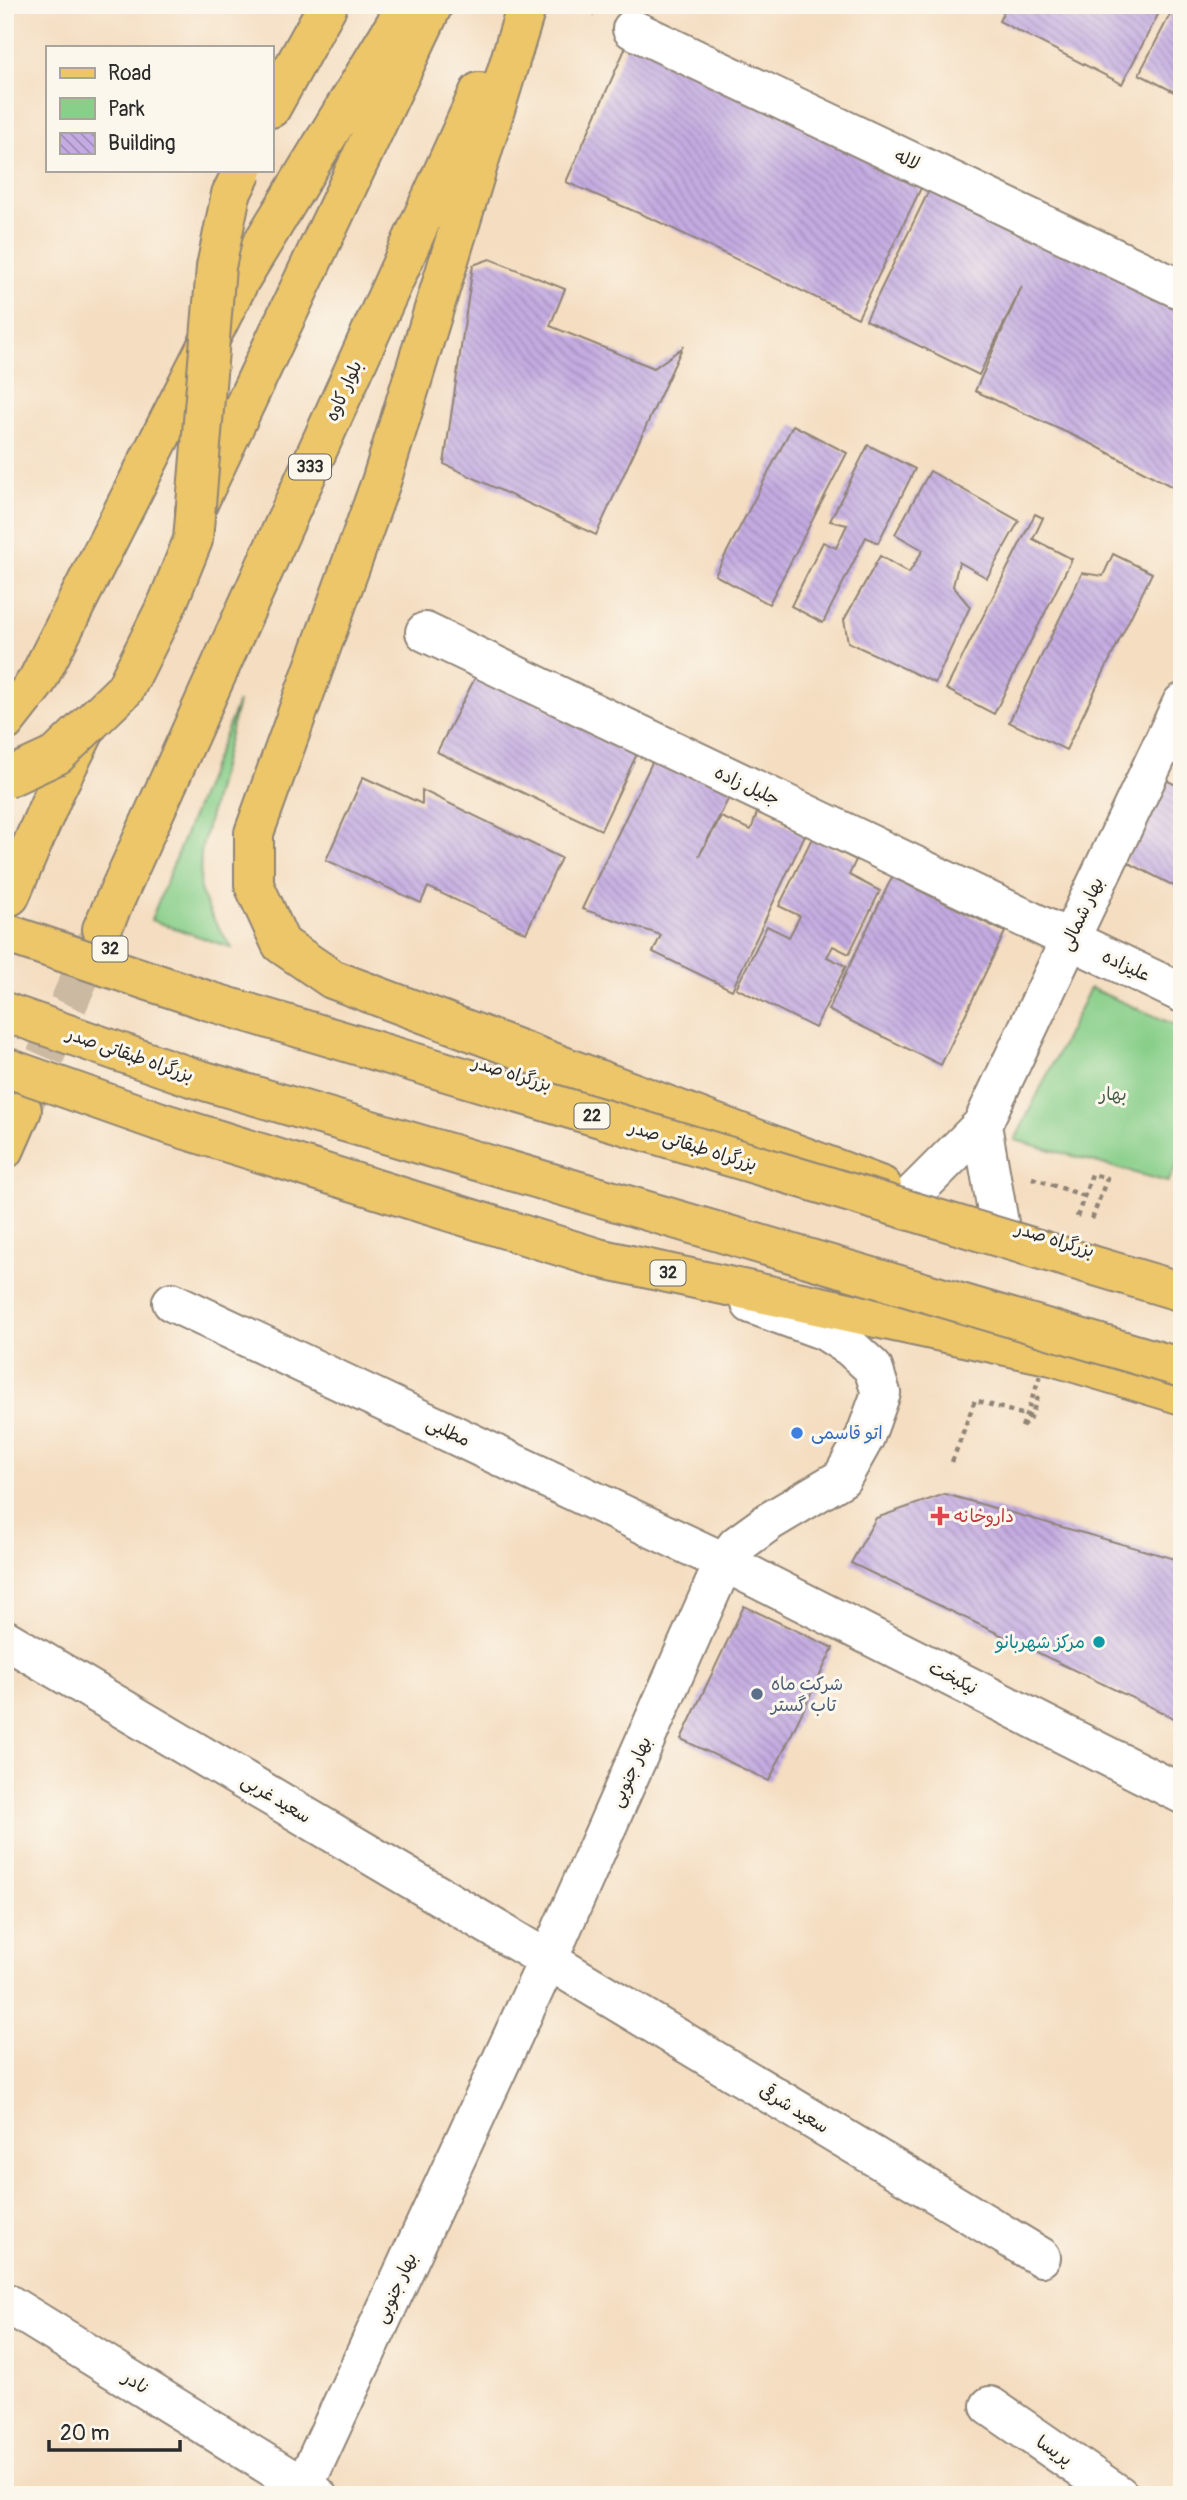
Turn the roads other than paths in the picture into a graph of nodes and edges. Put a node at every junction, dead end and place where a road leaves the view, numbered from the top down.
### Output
1 (328, 5) edge
2 (407, 5) edge
3 (433, 5) edge
4 (518, 5) edge
5 (527, 5) edge
6 (632, 29) dead end
7 (273, 104) edge
8 (242, 172) edge
9 (1182, 290) edge
10 (425, 632) dead end
11 (1182, 704) edge
12 (5, 722) edge
13 (5, 779) edge
14 (8, 905) edge
15 (102, 929) tunnel mouth
16 (5, 933) edge
17 (1070, 940) junction
18 (1182, 993) edge
19 (5, 1012) edge
20 (5, 1067) edge
21 (22, 1111) tunnel mouth
22 (982, 1125) junction
23 (5, 1149) edge
24 (910, 1196) junction
25 (999, 1223) junction
26 (598, 1258) junction
27 (1182, 1278) edge
28 (1182, 1292) edge
29 (172, 1302) dead end
30 (1182, 1368) edge
31 (1182, 1395) edge
32 (724, 1562) junction
33 (5, 1639) edge
34 (1182, 1794) edge
35 (548, 1960) junction
36 (1041, 2257) dead end
37 (5, 2302) edge
38 (990, 2406) dead end
39 (307, 2492) edge
40 (1119, 2495) edge

1 - 7 main road
2 - 12 main road
3 - 14 main road
4 - 15 main road, بلوار کاوه / 333
5 - 24 main road
6 - 9 street, لاله
8 - 13 main road, bridge
10 - 17 street, جلیل زاده
11 - 17 street, بهار شمالی
14 - 24 main road, بزرگراه صدر / 32
16 - 28 main road, بزرگراه طبقاتی صدر / 22, bridge
17 - 18 street, علیزاده
17 - 22 street, بهار شمالی
19 - 30 main road, بزرگراه طبقاتی صدر, bridge
20 - 26 main road, 32, bridge
21 - 23 main road
22 - 24 street
22 - 25 street
24 - 25 main road, بزرگراه صدر / 32
25 - 27 main road, بزرگراه صدر / 32
26 - 31 main road, 32
26 - 32 street, بهار جنوبی
29 - 32 street, مطلبی
32 - 34 street, نیکبخت
32 - 35 street, بهار جنوبی
33 - 35 street, سعید غربی
35 - 36 street, سعید شرقی
35 - 39 street, بهار جنوبی
37 - 39 street, نادر
38 - 40 street, پریسا

